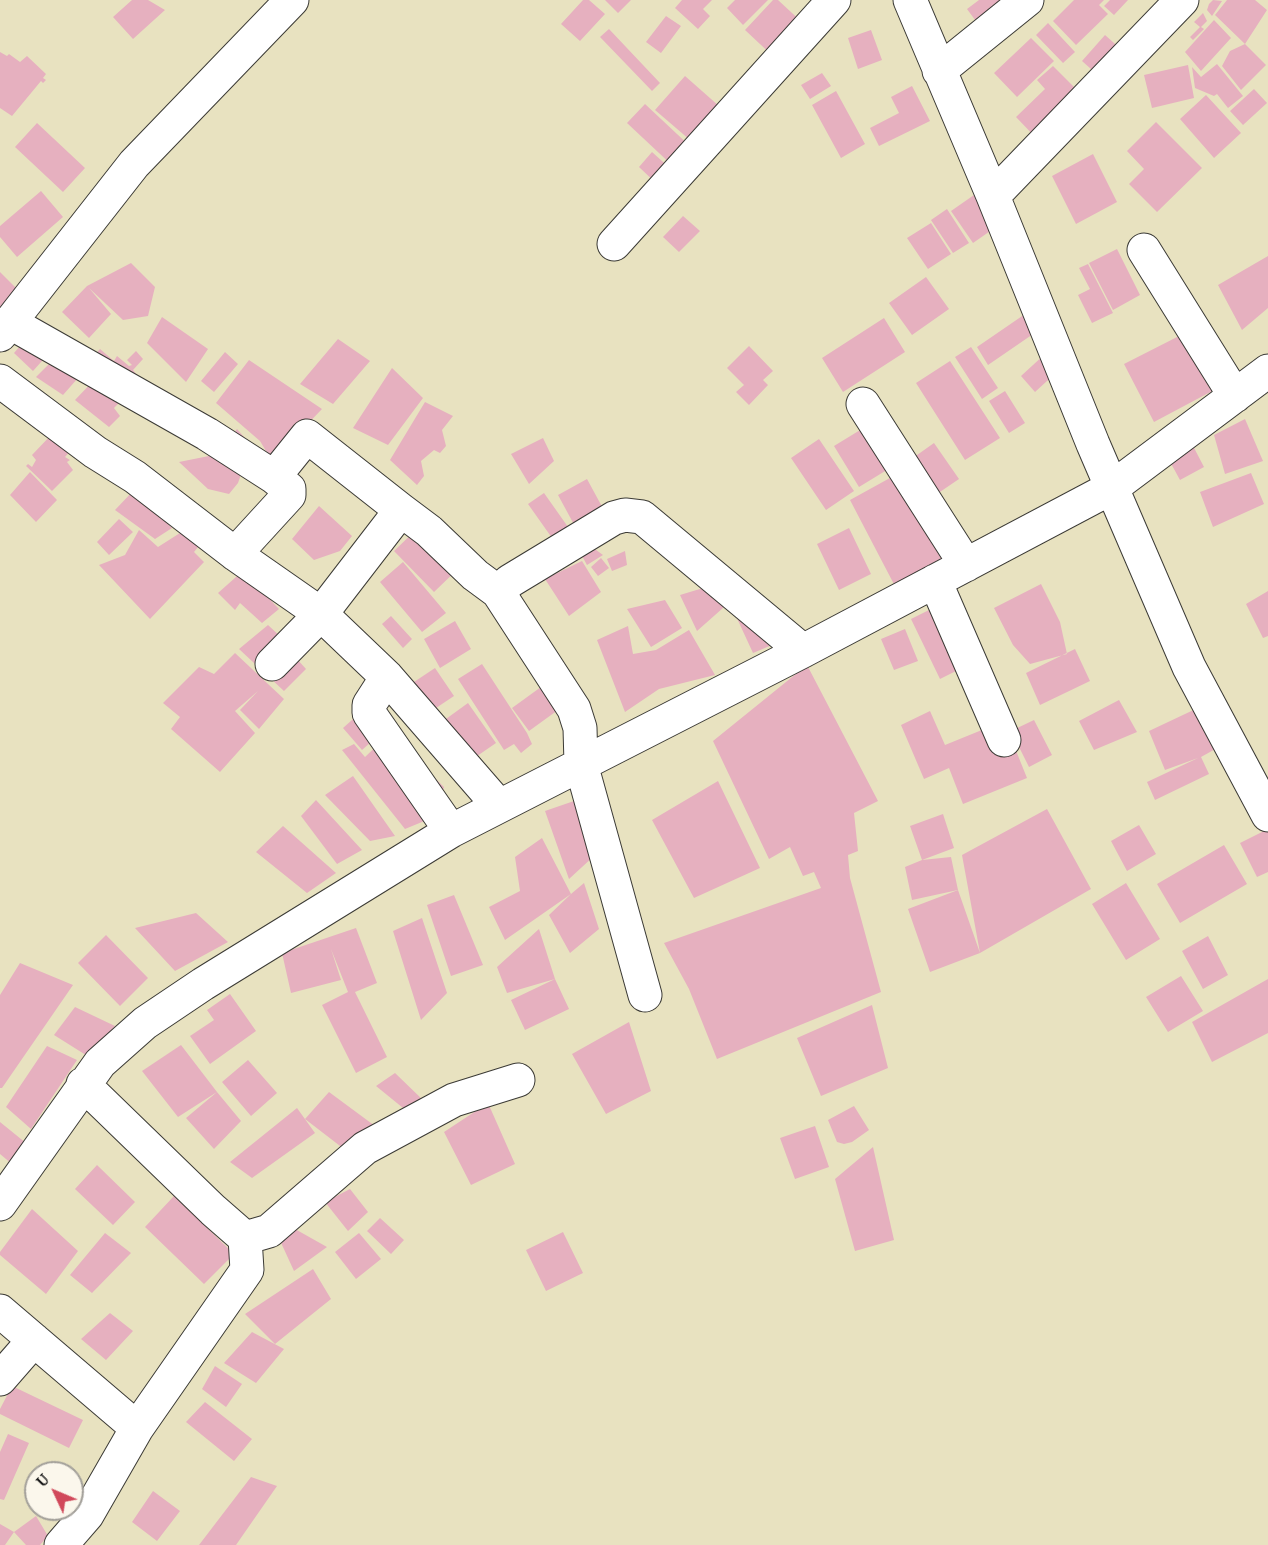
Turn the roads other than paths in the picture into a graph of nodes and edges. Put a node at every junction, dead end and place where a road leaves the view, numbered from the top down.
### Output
1 (292, 0) edge
2 (834, 0) edge
3 (910, 0) edge
4 (1027, 0) edge
5 (1182, 0) edge
6 (939, 71) junction
7 (993, 196) junction
8 (614, 244) dead end
9 (1144, 250) dead end
10 (5, 329) edge
11 (1268, 371) edge
12 (0, 381) edge
13 (1235, 396) junction
14 (862, 404) dead end
15 (274, 477) junction
16 (1113, 487) junction
17 (401, 510) junction
18 (235, 554) junction
19 (966, 565) junction
20 (935, 581) junction
21 (498, 592) junction
22 (321, 614) junction
23 (803, 651) junction
24 (272, 664) dead end
25 (387, 677) junction
26 (1004, 740) dead end
27 (581, 764) junction
28 (499, 806) junction
29 (1268, 814) edge
30 (451, 831) junction
31 (645, 995) dead end
32 (518, 1080) dead end
33 (84, 1084) junction
34 (0, 1204) edge
35 (245, 1238) junction
36 (0, 1311) edge
37 (34, 1340) junction
38 (0, 1379) edge
39 (137, 1428) junction
40 (61, 1545) edge

1 - 10 street
2 - 8 street
3 - 6 street
4 - 6 street
5 - 7 street
6 - 7 street
7 - 16 street
9 - 13 street
10 - 15 street
11 - 13 street
12 - 18 street
13 - 16 street
14 - 19 street
15 - 17 street
15 - 18 street
16 - 19 street
16 - 29 street
17 - 21 street
17 - 22 street
18 - 22 street
19 - 20 street
20 - 23 street
20 - 26 street
21 - 23 street
21 - 27 street
22 - 24 street
22 - 25 street
23 - 27 street
25 - 28 street
25 - 30 street
27 - 28 street
27 - 31 street
28 - 30 street
30 - 33 street
32 - 35 street
33 - 34 street
33 - 35 street
35 - 39 street
36 - 37 street
37 - 38 street
37 - 39 street
39 - 40 street

